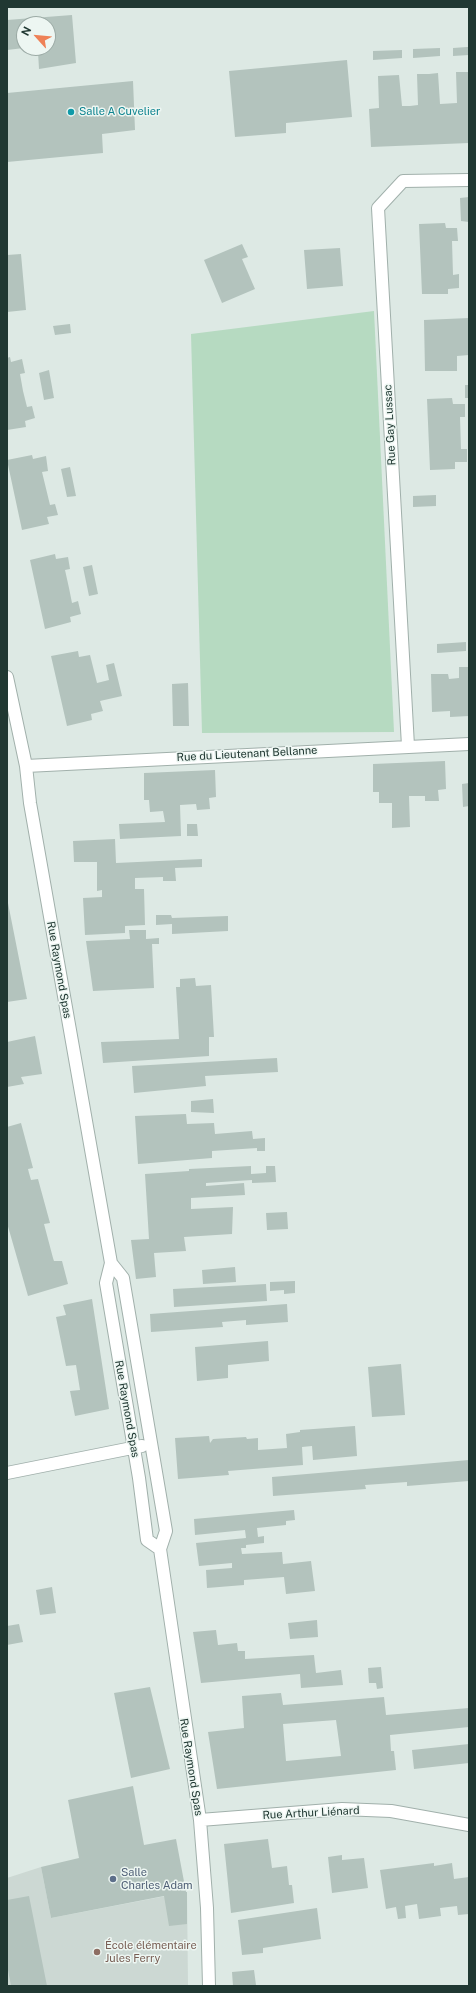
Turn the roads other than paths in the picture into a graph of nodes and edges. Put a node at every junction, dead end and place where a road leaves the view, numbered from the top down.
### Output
1 (469, 180) edge
2 (7, 677) edge
3 (469, 744) edge
4 (408, 746) junction
5 (26, 766) junction
6 (111, 1263) junction
7 (151, 1444) junction
8 (134, 1448) junction
9 (7, 1473) edge
10 (160, 1550) junction
11 (200, 1820) junction
12 (469, 1825) edge
13 (209, 1986) edge

1 - 4 street, Rue Gay Lussac
2 - 5 street, Rue Raymond Spas
3 - 4 street, Rue du Lieutenant Bellanne
4 - 5 street, Rue du Lieutenant Bellanne
5 - 6 street, Rue Raymond Spas
6 - 7 street, Rue Raymond Spas
6 - 8 street, Rue Raymond Spas
7 - 8 street
7 - 10 street, Rue Raymond Spas
8 - 9 street
8 - 10 street, Rue Raymond Spas
10 - 11 street, Rue Raymond Spas
11 - 12 street, Rue Arthur Liénard
11 - 13 street, Rue Raymond Spas

